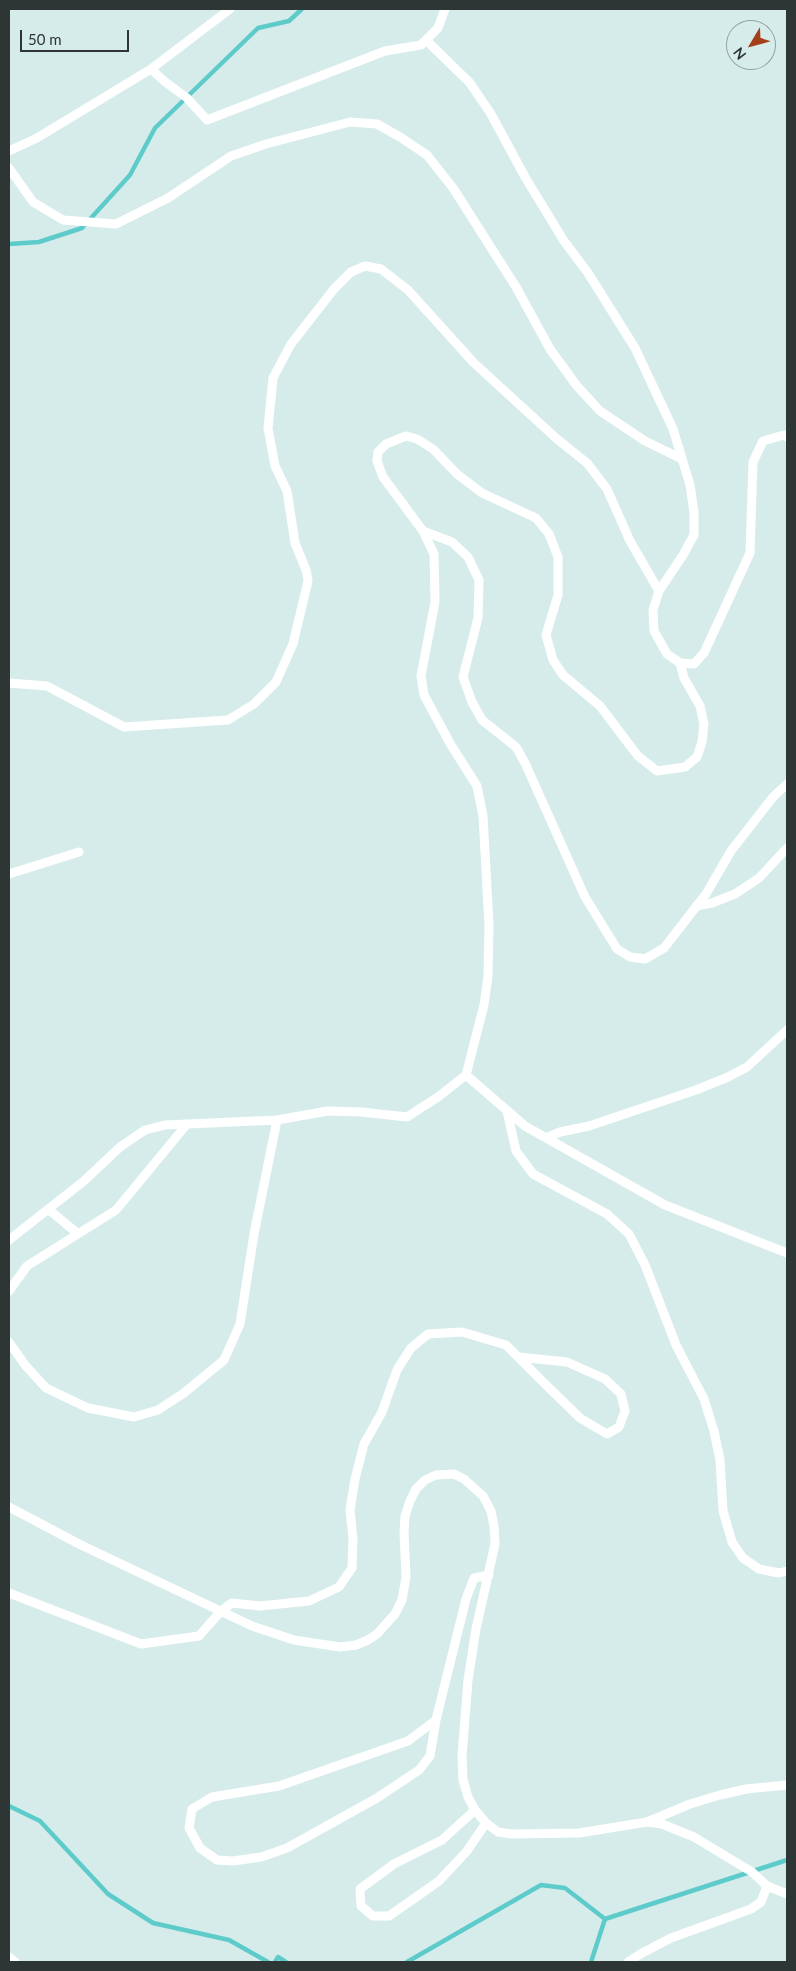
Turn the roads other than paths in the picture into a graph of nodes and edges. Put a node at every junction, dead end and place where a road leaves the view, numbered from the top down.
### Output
1 (230, 9) edge
2 (446, 9) edge
3 (426, 40) junction
4 (150, 69) junction
5 (9, 151) edge
6 (9, 168) edge
7 (787, 437) edge
8 (682, 459) junction
9 (423, 530) junction
10 (659, 591) junction
11 (680, 663) junction
12 (9, 683) edge
13 (787, 784) edge
14 (787, 848) edge
15 (79, 852) dead end
16 (9, 874) edge
17 (696, 906) junction
18 (787, 1030) edge
19 (466, 1075) junction
20 (507, 1111) junction
21 (277, 1120) junction
22 (187, 1124) junction
23 (546, 1138) junction
24 (48, 1209) junction
25 (77, 1233) junction
26 (9, 1240) edge
27 (787, 1253) edge
28 (9, 1291) edge
29 (9, 1342) edge
30 (518, 1357) junction
31 (9, 1507) edge
32 (787, 1571) edge
33 (489, 1575) junction
34 (9, 1593) edge
35 (221, 1611) junction
36 (436, 1720) junction
37 (787, 1785) edge
38 (475, 1810) junction
39 (647, 1822) junction
40 (486, 1823) junction
41 (767, 1886) junction
42 (787, 1894) edge
43 (9, 1958) edge
44 (15, 1962) edge
45 (628, 1962) edge

1 - 4 lane
2 - 3 lane
3 - 4 lane
3 - 8 lane
4 - 5 lane
6 - 8 lane
7 - 11 lane
8 - 10 lane
9 - 11 lane
9 - 17 lane
9 - 19 lane
10 - 11 lane
10 - 12 lane
13 - 17 lane
14 - 17 lane
15 - 16 lane
18 - 23 lane
19 - 20 lane
19 - 21 lane
20 - 23 lane
20 - 32 lane
21 - 22 lane
21 - 29 lane
22 - 24 lane
22 - 25 lane
23 - 27 lane
24 - 25 lane
24 - 26 lane
25 - 28 lane
30 - 30 lane
30 - 35 lane
31 - 35 lane
33 - 35 lane
33 - 36 lane
33 - 38 lane
34 - 35 lane
36 - 36 lane
37 - 39 lane
38 - 40 lane
38 - 40 lane
39 - 40 lane
39 - 41 lane
41 - 42 lane
41 - 45 lane
43 - 44 lane

